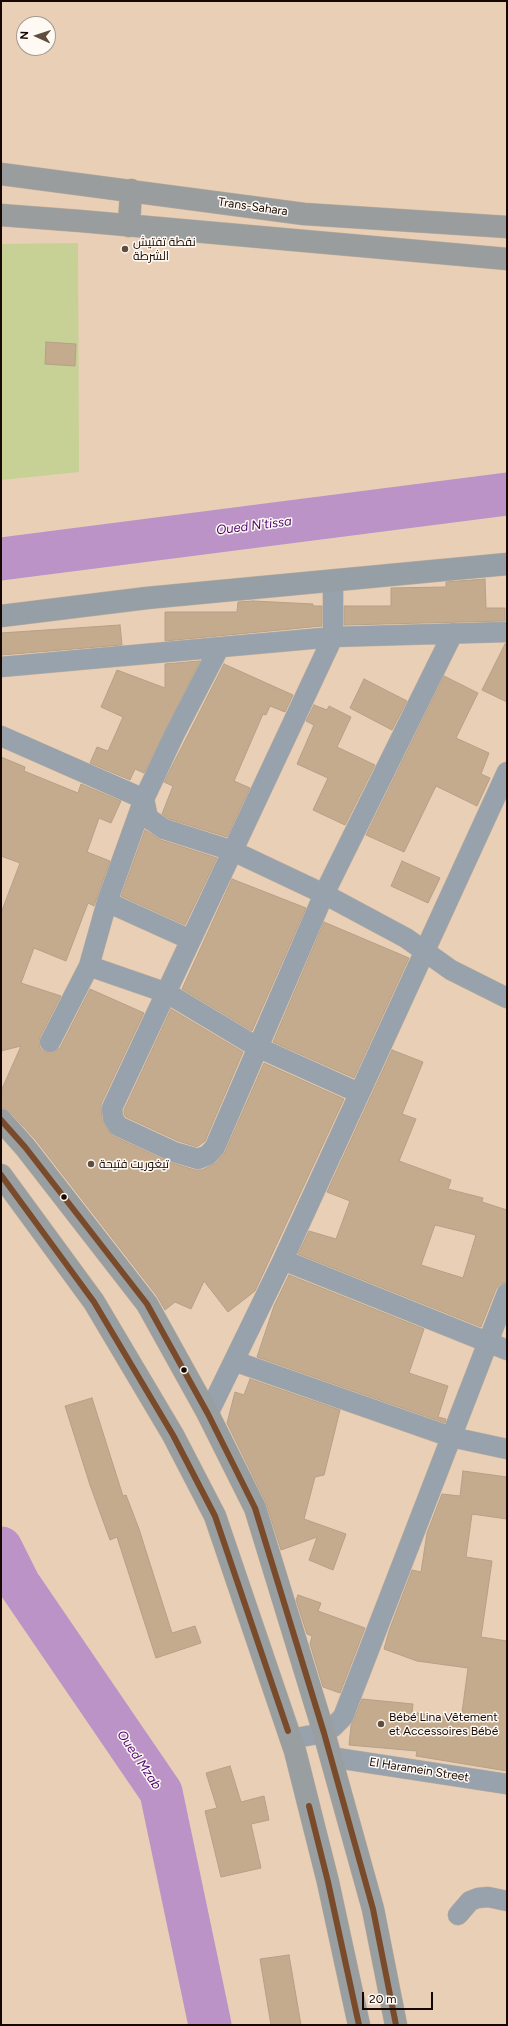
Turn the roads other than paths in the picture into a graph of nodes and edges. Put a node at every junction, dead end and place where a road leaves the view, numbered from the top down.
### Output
1 (6, 173) edge
2 (131, 190) junction
3 (1, 215) edge
4 (129, 226) junction
5 (507, 228) edge
6 (507, 259) edge
7 (507, 564) edge
8 (333, 581) junction
9 (1, 616) edge
10 (507, 632) edge
11 (453, 633) junction
12 (333, 637) junction
13 (219, 648) junction
14 (1, 667) edge
15 (2, 738) edge
16 (507, 772) edge
17 (144, 799) junction
18 (233, 851) junction
19 (324, 894) junction
20 (107, 902) junction
21 (191, 940) junction
22 (424, 951) junction
23 (89, 966) junction
24 (167, 993) junction
25 (507, 998) edge
26 (50, 1042) dead end
27 (257, 1047) junction
28 (359, 1093) junction
29 (1, 1120) edge
30 (1, 1175) edge
31 (283, 1260) junction
32 (507, 1293) edge
33 (488, 1343) junction
34 (507, 1350) edge
35 (234, 1361) junction
36 (208, 1414) junction
37 (451, 1437) junction
38 (507, 1449) edge
39 (324, 1733) junction
40 (290, 1739) junction
41 (330, 1757) junction
42 (507, 1784) edge
43 (507, 1901) edge
44 (458, 1915) dead end
45 (359, 2025) edge
46 (396, 2025) edge

1 - 2 highway, Trans-Sahara
2 - 4 highway
2 - 5 highway, Trans-Sahara
3 - 4 highway
4 - 6 highway
7 - 8 main road
8 - 9 main road
8 - 12 street
10 - 11 street
11 - 12 street
11 - 19 street
12 - 13 street
12 - 18 street
13 - 14 street
13 - 17 street
15 - 17 street
16 - 22 street
17 - 18 street
17 - 20 street
18 - 19 street
18 - 21 street
19 - 22 street
19 - 27 street
20 - 21 street
20 - 23 street
21 - 24 street
22 - 25 street
22 - 28 street
23 - 24 street
23 - 26 street
24 - 27 street
24 - 27 street
27 - 28 street
28 - 31 street
29 - 36 main road
30 - 40 main road
31 - 33 street
31 - 35 street
32 - 33 street
33 - 34 street
33 - 37 street
35 - 36 street
35 - 37 street
36 - 39 main road
37 - 38 street
37 - 39 street
39 - 40 street
39 - 41 main road
40 - 45 main road
41 - 42 street, El Haramein Street
41 - 46 main road
43 - 44 street

